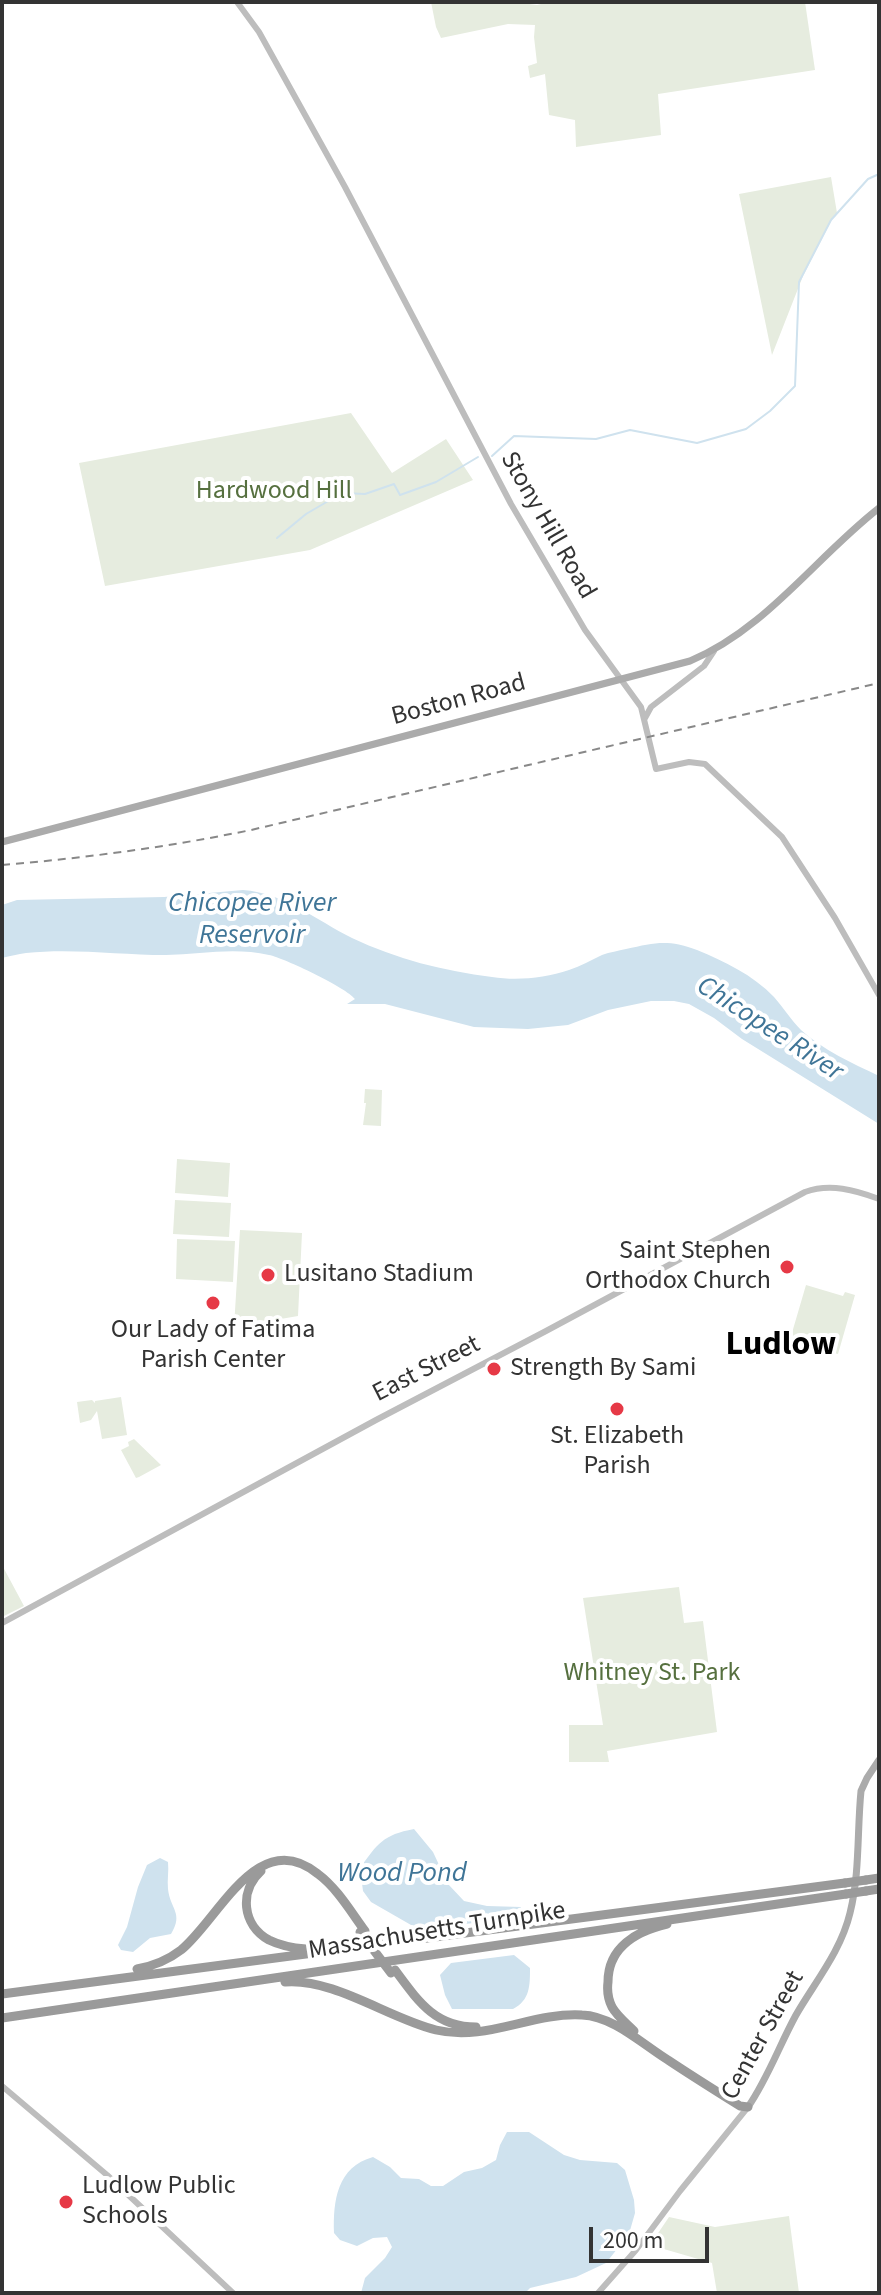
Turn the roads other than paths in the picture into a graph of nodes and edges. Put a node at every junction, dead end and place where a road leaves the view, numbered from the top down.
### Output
1 (237, 2) edge
2 (879, 508) edge
3 (714, 651) junction
4 (620, 680) junction
5 (645, 718) junction
6 (2, 842) edge
7 (879, 995) edge
8 (879, 1199) edge
9 (2, 1623) edge
10 (879, 1760) edge
11 (879, 1878) edge
12 (879, 1889) edge
13 (770, 1904) junction
14 (363, 1931) junction
15 (353, 1946) junction
16 (393, 1971) junction
17 (27, 1990) junction
18 (198, 1990) junction
19 (2, 1994) edge
20 (2, 2018) edge
21 (486, 2031) junction
22 (634, 2031) junction
23 (2, 2086) edge
24 (748, 2107) junction
25 (233, 2293) edge
26 (598, 2293) edge

1 - 4 main road, Stony Hill Road
2 - 3 main road, Boston Road
3 - 4 main road, Boston Road
3 - 5 main road
4 - 5 main road, Stony Hill Road
4 - 6 main road, Boston Road
5 - 7 main road, Stony Hill Road
8 - 9 main road, East Street
10 - 24 main road, Center Street
11 - 15 highway, Massachusetts Turnpike, bridge
12 - 13 highway, Massachusetts Turnpike, bridge
13 - 18 highway, Massachusetts Turnpike
13 - 22 highway
14 - 15 highway
14 - 16 highway, bridge
14 - 17 highway
15 - 17 highway, Massachusetts Turnpike
16 - 21 highway
16 - 22 highway
17 - 19 highway, Massachusetts Turnpike
18 - 20 highway, Massachusetts Turnpike
18 - 21 highway
21 - 24 highway
22 - 24 highway
23 - 25 main road
24 - 26 main road, Center Street

